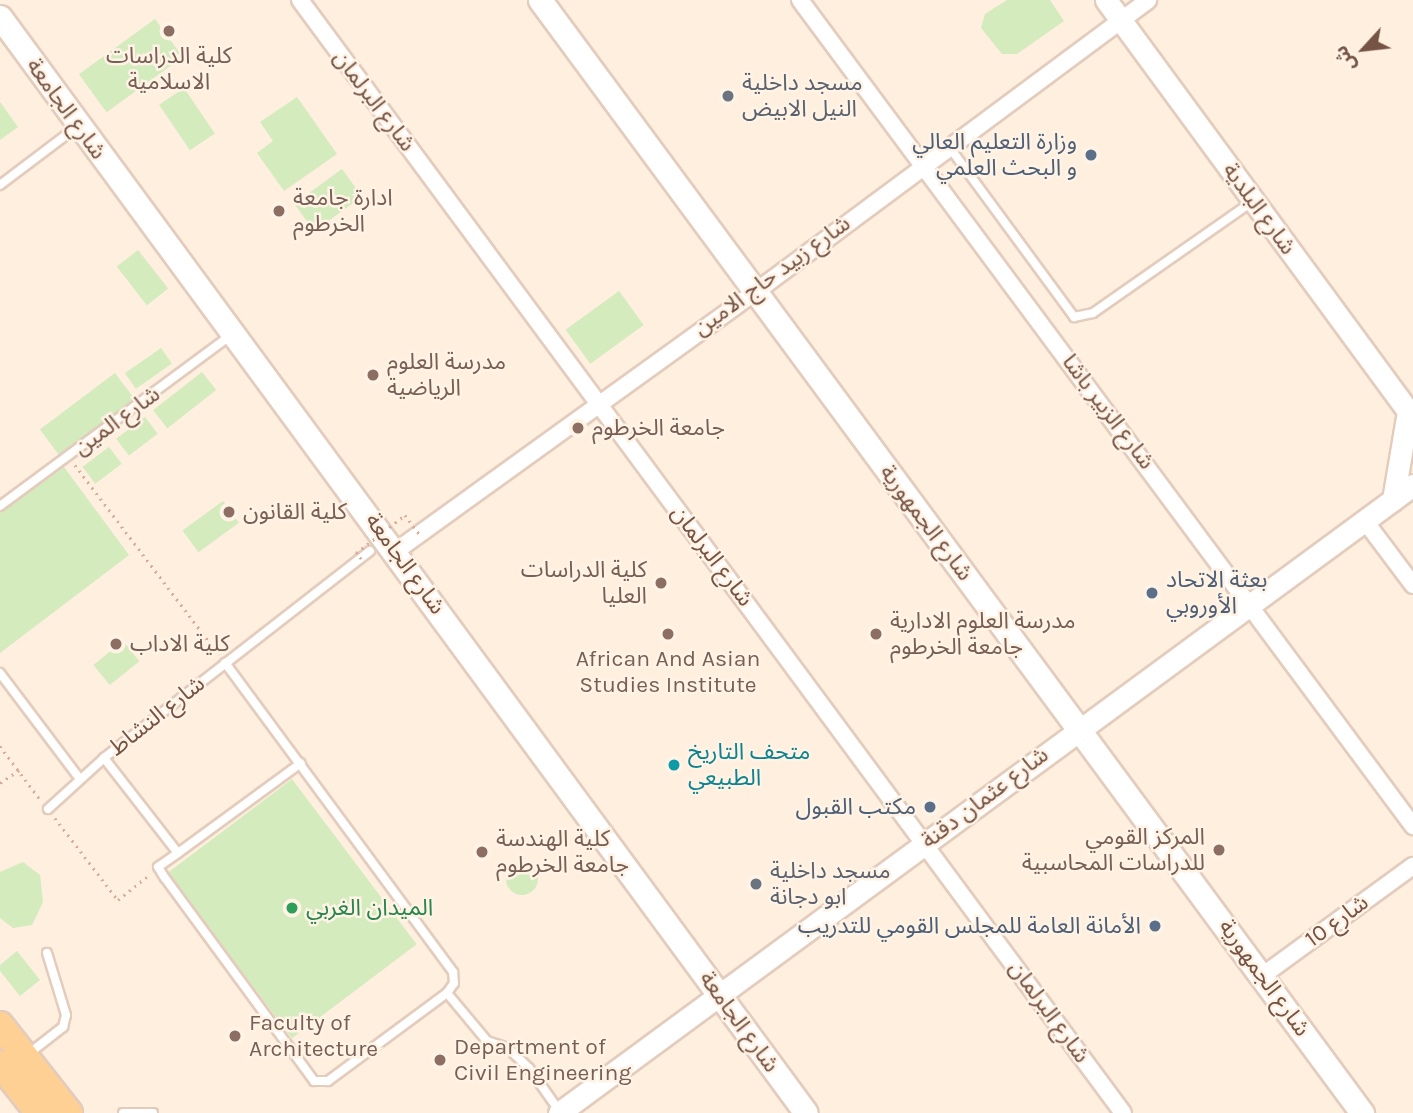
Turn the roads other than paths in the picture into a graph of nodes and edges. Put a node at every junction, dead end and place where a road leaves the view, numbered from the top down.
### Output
1 (300, 0) edge
2 (540, 0) edge
3 (800, 0) edge
4 (1106, 0) edge
5 (1148, 0) edge
6 (0, 18) edge
7 (1120, 20) junction
8 (78, 126) junction
9 (948, 146) junction
10 (923, 163) junction
11 (0, 185) edge
12 (1253, 201) junction
13 (754, 293) junction
14 (233, 334) junction
15 (599, 404) junction
16 (1411, 414) edge
17 (1413, 485) edge
18 (1413, 498) edge
19 (1391, 500) junction
20 (0, 506) edge
21 (1365, 520) junction
22 (370, 551) dead end
23 (397, 551) junction
24 (1413, 585) edge
25 (1252, 604) junction
26 (225, 663) junction
27 (0, 673) edge
28 (1080, 727) junction
29 (104, 758) junction
30 (301, 763) junction
31 (80, 779) junction
32 (48, 809) road end
33 (1413, 827) edge
34 (924, 843) junction
35 (178, 853) junction
36 (1413, 866) edge
37 (47, 953) dead end
38 (1262, 976) junction
39 (447, 993) junction
40 (718, 993) junction
41 (0, 1025) edge
42 (13, 1060) edge
43 (560, 1112) edge
44 (39, 1113) edge
45 (69, 1113) edge
46 (123, 1113) edge
47 (153, 1113) edge
48 (806, 1113) edge
49 (1124, 1113) edge
50 (1362, 1113) edge

1 - 15 street, شارع البرلمان
2 - 13 main road, شارع الجمهورية
3 - 10 street, شارع الزبير باشا
4 - 7 street, شارع البلدية
5 - 7 street, شارع زبيد حاج الامين
6 - 8 main road, شارع الجامعة
7 - 9 street, شارع زبيد حاج الامين
7 - 12 street, شارع البلدية
8 - 11 lane
8 - 14 main road, شارع الجامعة
9 - 10 street, شارع زبيد حاج الامين
9 - 12 lane
10 - 13 street, شارع زبيد حاج الامين
10 - 25 street, شارع الزبير باشا
12 - 16 street, شارع البلدية
13 - 15 street, شارع زبيد حاج الامين
13 - 28 main road, شارع الجمهورية
14 - 20 lane, شارع المين
14 - 23 main road, شارع الجامعة
15 - 23 street, شارع زبيد حاج الامين
15 - 34 street, شارع البرلمان
16 - 19 street
17 - 19 street, شارع عثمان دقنة
18 - 19 street
19 - 21 street, شارع عثمان دقنة
21 - 24 street
21 - 25 street, شارع عثمان دقنة
22 - 26 lane, شارع النشاط
23 - 40 main road, شارع الجامعة
25 - 28 street, شارع عثمان دقنة
25 - 33 street, شارع الزبير باشا
26 - 29 lane, شارع النشاط
26 - 30 lane
27 - 31 lane
28 - 34 street, شارع عثمان دقنة
28 - 38 main road, شارع الجمهورية
29 - 31 lane, شارع النشاط
29 - 35 lane
30 - 35 lane
30 - 39 lane
31 - 32 lane, شارع النشاط
34 - 40 street, شارع عثمان دقنة
34 - 49 street, شارع البرلمان
35 - 39 lane
36 - 38 street, شارع 10
37 - 42 lane
38 - 50 main road, شارع الجمهورية
39 - 43 lane
40 - 43 street, شارع عثمان دقنة
40 - 48 main road, شارع الجامعة
41 - 42 main road
42 - 44 main road
42 - 45 main road
46 - 47 lane

